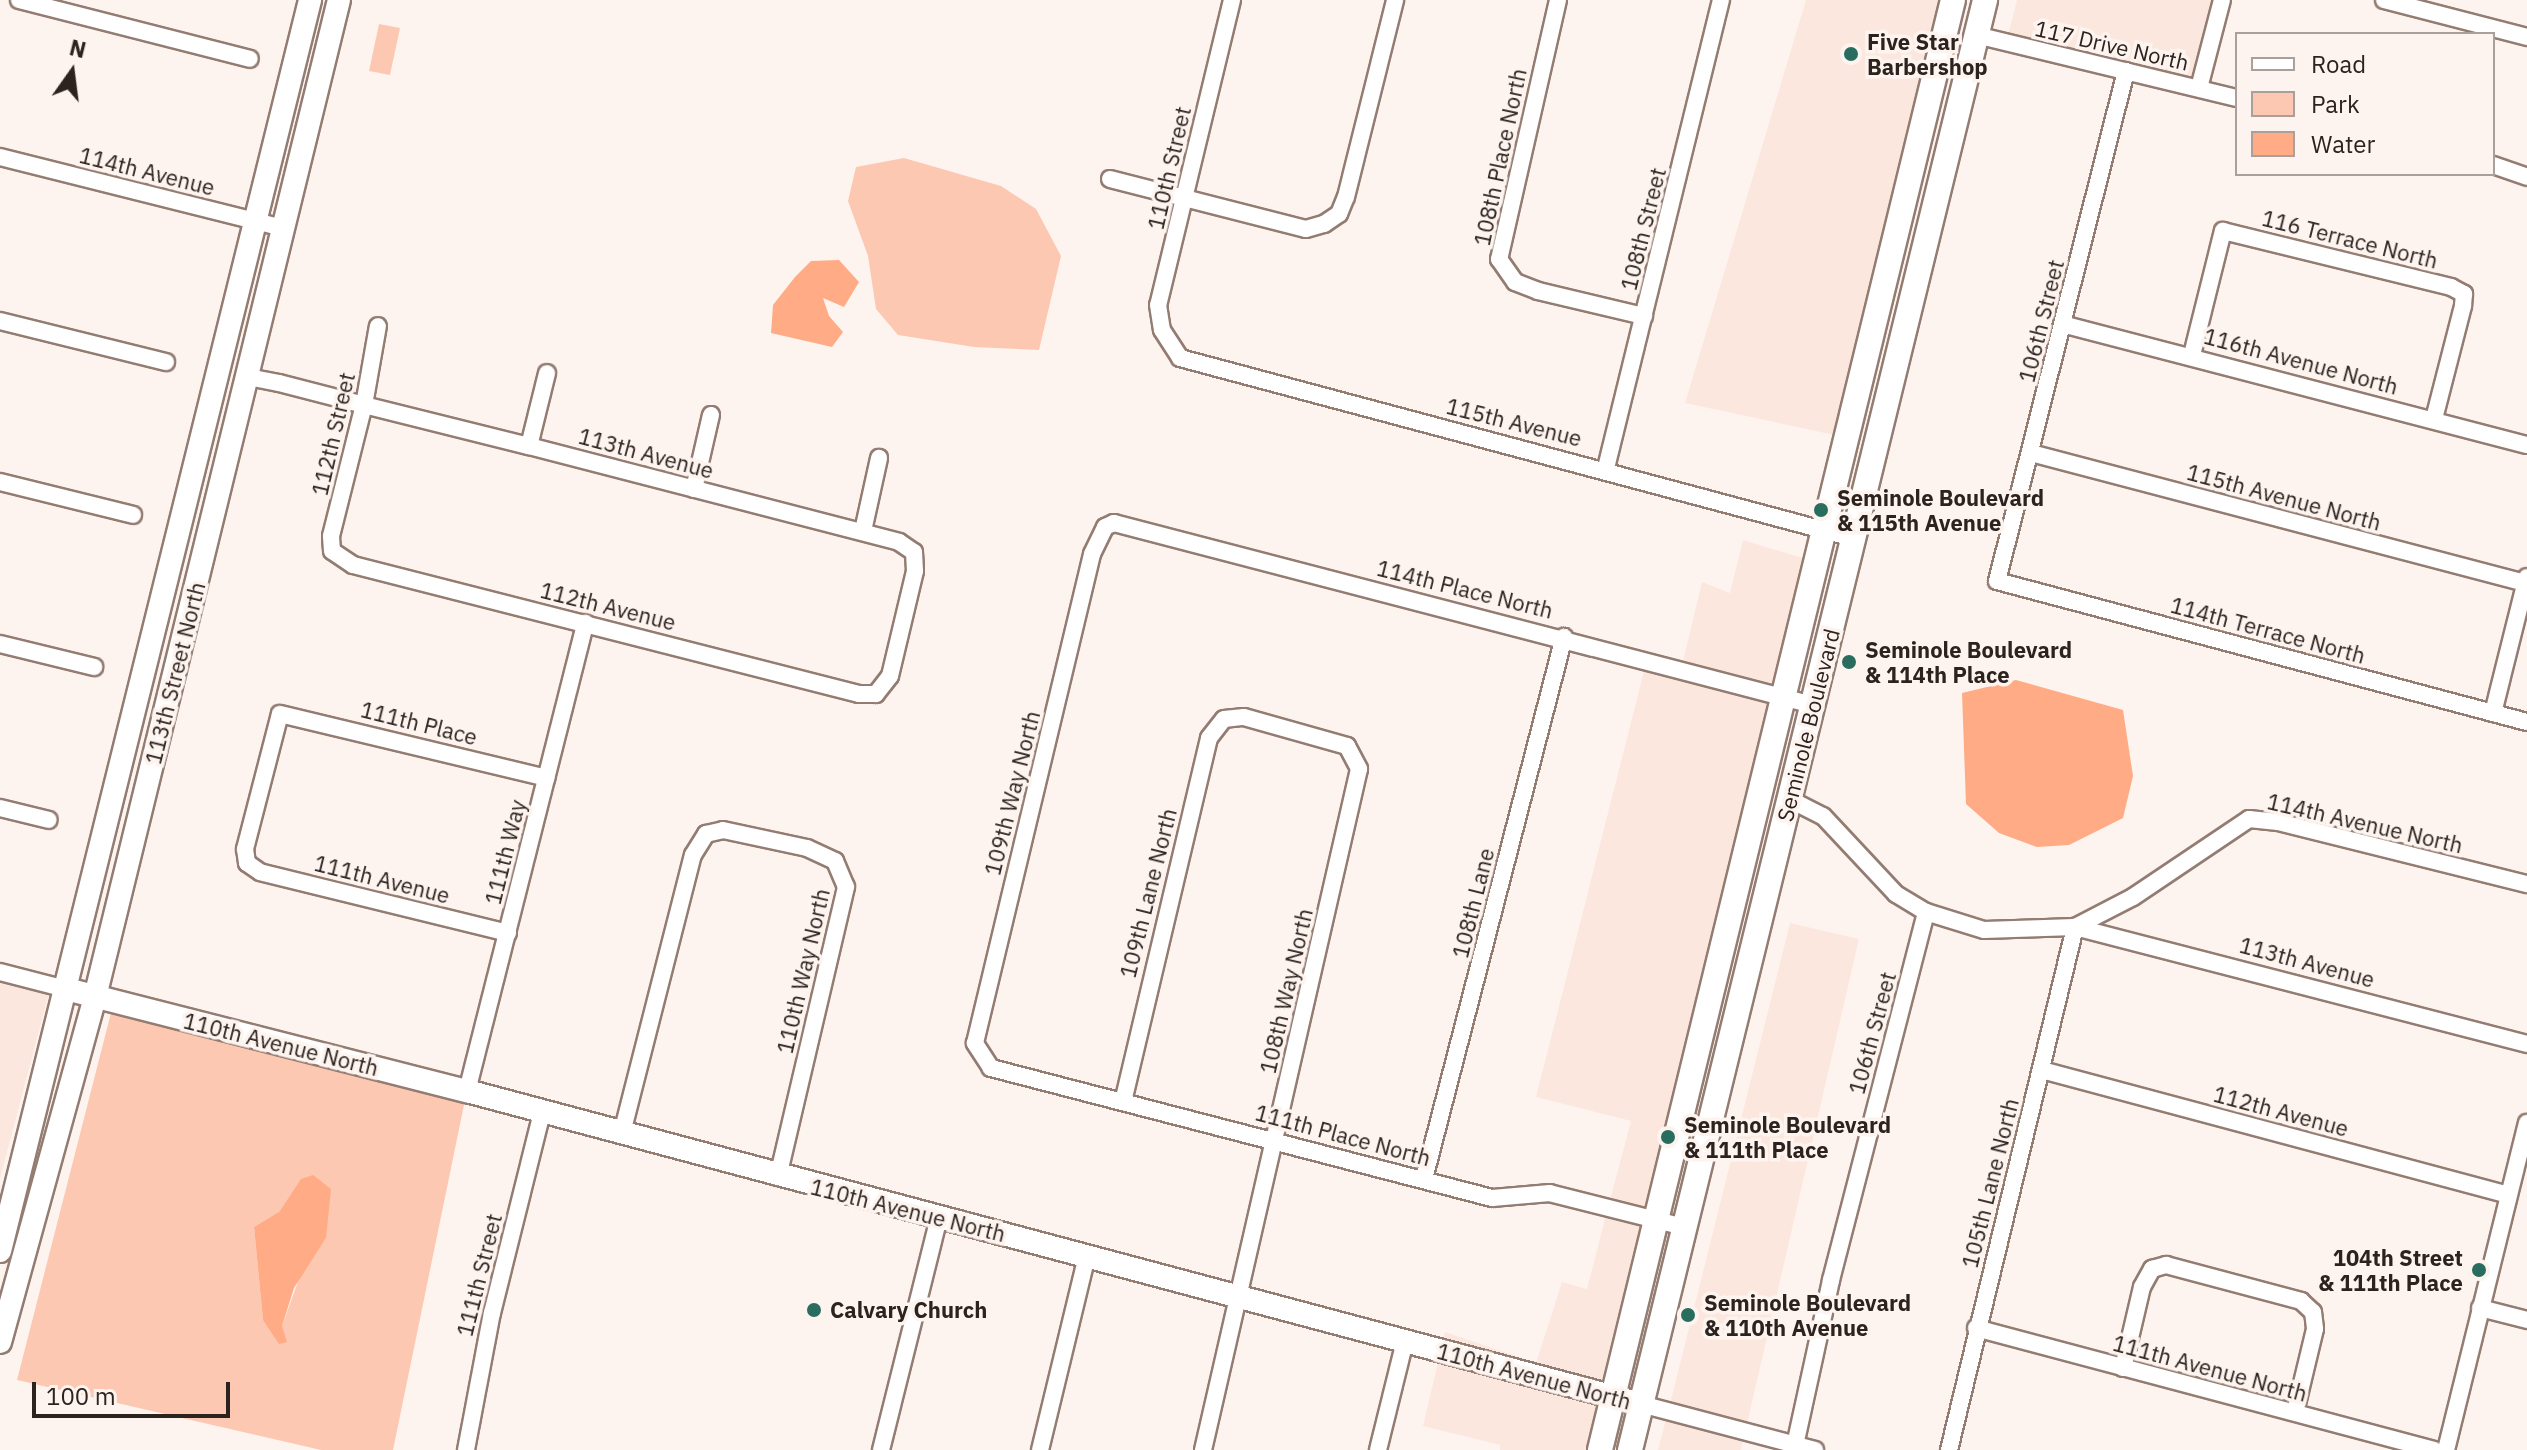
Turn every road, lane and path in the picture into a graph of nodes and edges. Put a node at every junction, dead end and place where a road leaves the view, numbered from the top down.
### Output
1 (19, 0) edge
2 (310, 0) edge
3 (339, 0) edge
4 (1232, 0) edge
5 (1395, 0) edge
6 (1558, 0) edge
7 (1721, 0) edge
8 (1953, 0) edge
9 (1985, 0) edge
10 (2222, 0) edge
11 (2384, 0) edge
12 (1976, 35) junction
13 (2527, 37) edge
14 (250, 59) dead end
15 (2126, 71) junction
16 (2199, 88) junction
17 (2235, 97) edge
18 (0, 157) edge
19 (2495, 166) edge
20 (2527, 177) edge
21 (1110, 179) dead end
22 (1184, 199) junction
23 (256, 221) junction
24 (283, 228) junction
25 (1886, 272) junction
26 (1916, 280) junction
27 (1644, 316) junction
28 (0, 321) edge
29 (2062, 324) junction
30 (378, 326) dead end
31 (1169, 345) joint
32 (2192, 355) junction
33 (166, 362) dead end
34 (547, 373) dead end
35 (248, 377) junction
36 (364, 405) junction
37 (711, 415) dead end
38 (2434, 419) junction
39 (2527, 445) edge
40 (529, 446) junction
41 (2031, 453) junction
42 (879, 458) dead end
43 (1606, 468) junction
44 (0, 482) edge
45 (694, 489) junction
46 (133, 515) dead end
47 (1105, 527) joint
48 (1824, 529) junction
49 (863, 531) junction
50 (1853, 538) junction
51 (332, 551) joint
52 (2526, 580) edge
53 (1997, 581) joint
54 (585, 623) junction
55 (1564, 637) junction
56 (0, 644) edge
57 (94, 667) dead end
58 (876, 694) joint
59 (1783, 697) junction
60 (1812, 705) junction
61 (2493, 713) junction
62 (1244, 717) joint
63 (2527, 722) edge
64 (546, 778) junction
65 (1789, 799) junction
66 (0, 808) edge
67 (49, 820) dead end
68 (247, 863) joint
69 (2527, 884) edge
70 (1926, 912) junction
71 (2075, 927) junction
72 (508, 933) junction
73 (0, 972) edge
74 (66, 989) junction
75 (95, 997) junction
76 (2527, 1044) edge
77 (991, 1068) joint
78 (2042, 1070) junction
79 (467, 1091) junction
80 (1123, 1102) junction
81 (542, 1112) junction
82 (2527, 1123) edge
83 (622, 1133) junction
84 (1273, 1138) junction
85 (2522, 1162) edge
86 (778, 1177) junction
87 (1424, 1179) junction
88 (2508, 1195) junction
89 (939, 1217) junction
90 (1656, 1220) junction
91 (1684, 1227) junction
92 (0, 1251) edge
93 (1087, 1256) junction
94 (1239, 1296) junction
95 (2480, 1308) junction
96 (2527, 1320) edge
97 (1976, 1328) junction
98 (1405, 1341) junction
99 (0, 1342) edge
100 (2123, 1368) junction
101 (1613, 1397) junction
102 (1641, 1404) junction
103 (2295, 1412) junction
104 (1794, 1448) edge
105 (466, 1450) edge
106 (881, 1450) edge
107 (1040, 1450) edge
108 (1203, 1450) edge
109 (1378, 1450) edge
110 (1600, 1450) edge
111 (1630, 1450) edge
112 (1815, 1450) edge
113 (1949, 1450) edge
114 (2434, 1450) edge
115 (2446, 1450) edge

1 - 14 street
2 - 23 main road, 113th Street North
3 - 24 main road, 113th Street North
4 - 22 street, 110th Street
5 - 22 street
6 - 27 street, 108th Place North
7 - 27 street, 108th Street
8 - 25 main road, Seminole Boulevard
9 - 12 main road, Seminole Boulevard
10 - 16 street
11 - 13 street
12 - 15 street, 117 Drive North
12 - 26 main road, Seminole Boulevard
15 - 16 street, 117 Drive North
15 - 29 street, 106th Street
16 - 17 street, 117 Drive North
18 - 23 street, 114th Avenue
19 - 20 street
21 - 22 street
22 - 31 street, 110th Street
23 - 24 street, 114th Avenue
23 - 74 main road, 113th Street North
24 - 35 main road, 113th Street North
25 - 26 main road
25 - 48 main road, Seminole Boulevard
26 - 50 main road, Seminole Boulevard
27 - 43 street, 108th Street
28 - 33 street
29 - 32 street, 116th Avenue North
29 - 41 street, 106th Street
30 - 36 street, 112th Street
31 - 43 street, 115th Avenue
32 - 38 street, 116th Avenue North
32 - 38 street, 116 Terrace North
34 - 40 street
35 - 36 street, 113th Avenue
35 - 75 main road, 113th Street North
36 - 40 street, 113th Avenue
36 - 51 street, 112th Street
37 - 45 street
38 - 39 street, 116th Avenue North
40 - 45 street, 113th Avenue
41 - 52 street, 115th Avenue North
41 - 53 street, 106th Street
42 - 49 street
43 - 48 street, 115th Avenue
44 - 46 street
45 - 49 street, 113th Avenue
47 - 55 street, 114th Place North
47 - 77 street, 109th Way North
48 - 50 street, 115th Avenue
48 - 59 main road, Seminole Boulevard
49 - 58 street, 113th Avenue
50 - 60 main road, Seminole Boulevard
51 - 54 street, 112th Avenue
52 - 61 street
53 - 61 street, 114th Terrace North
54 - 58 street, 112th Avenue
54 - 64 street, 111th Way
55 - 59 street, 114th Place North
55 - 87 street, 108th Lane
56 - 57 street
59 - 60 street, 114th Place North
59 - 90 main road, Seminole Boulevard
60 - 65 main road, Seminole Boulevard
61 - 63 street, 114th Terrace North
62 - 80 street, 109th Lane North
62 - 84 street, 108th Way North
64 - 68 street, 111th Place
64 - 72 street, 111th Way
65 - 70 street, 114th Avenue North
65 - 91 main road, Seminole Boulevard
66 - 67 street
68 - 72 street, 111th Avenue
69 - 71 street, 114th Avenue North
70 - 71 street, 114th Avenue North
70 - 104 street, 106th Street
71 - 76 street, 113th Avenue
71 - 78 street, 105th Lane North
72 - 79 street, 111th Way
73 - 74 street, 110th Avenue North
74 - 75 main road, 110th Avenue North
74 - 92 main road, 113th Street North
75 - 79 main road, 110th Avenue North
75 - 99 main road, 113th Street North
77 - 80 street, 111th Place North
78 - 88 street, 112th Avenue
78 - 97 street, 105th Lane North
79 - 81 main road, 110th Avenue North
80 - 84 street, 111th Place North
81 - 83 main road, 110th Avenue North
81 - 105 street, 111th Street
82 - 85 street
83 - 86 main road, 110th Avenue North
83 - 86 street, 110th Way North
84 - 87 street, 111th Place North
84 - 94 street, 108th Way North
85 - 88 street
86 - 89 main road, 110th Avenue North
87 - 90 street, 111th Place North
88 - 95 street
89 - 93 main road, 110th Avenue North
89 - 106 street
90 - 91 street, 111th Place North
90 - 101 main road, Seminole Boulevard
91 - 102 main road, Seminole Boulevard
93 - 94 main road, 110th Avenue North
93 - 107 street
94 - 98 main road, 110th Avenue North
94 - 108 street, 108th Way North
95 - 96 street
95 - 115 street
97 - 100 street, 111th Avenue North
97 - 113 street, 105th Lane North
98 - 101 main road, 110th Avenue North
98 - 109 street
100 - 103 street, 111th Avenue North
100 - 103 street
101 - 102 main road, 110th Avenue North
101 - 110 main road, Seminole Boulevard
102 - 104 street, 110th Avenue North
102 - 111 main road, Seminole Boulevard
103 - 114 street, 111th Avenue North
104 - 112 street, 110th Avenue North

